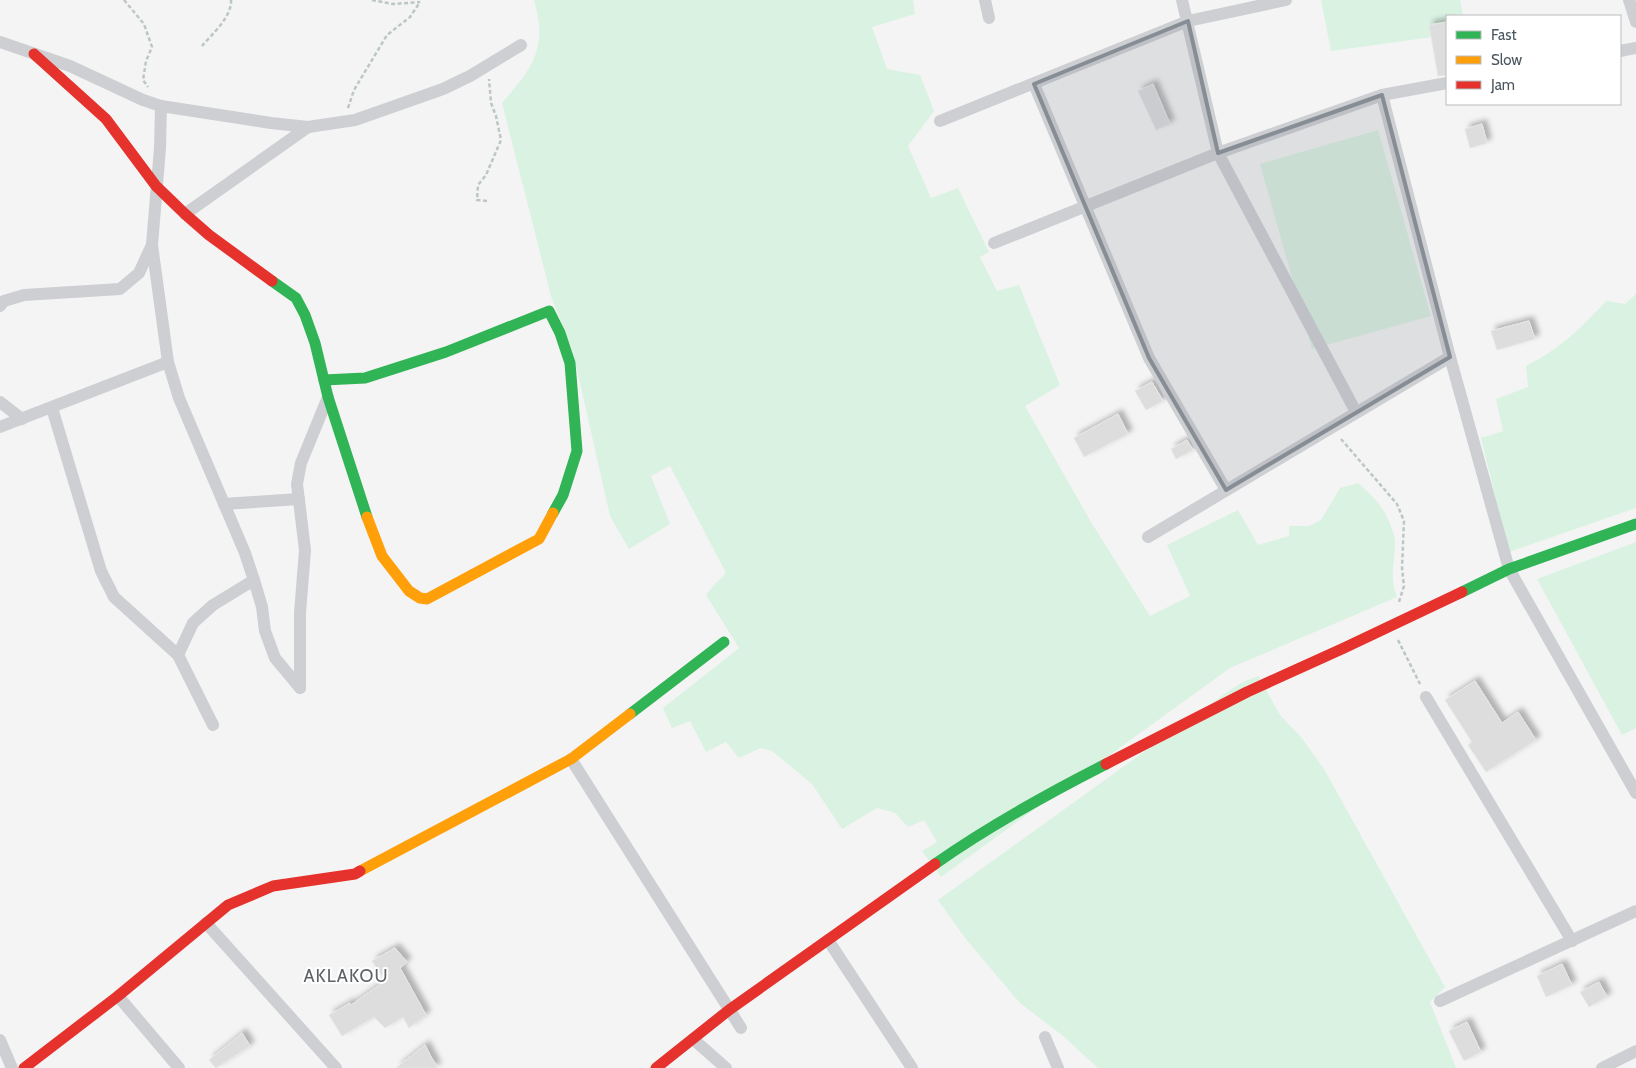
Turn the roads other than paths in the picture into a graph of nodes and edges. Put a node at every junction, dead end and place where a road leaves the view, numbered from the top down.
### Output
1 (985, 0) edge
2 (1182, 0) edge
3 (1286, 0) edge
4 (1629, 0) edge
5 (989, 18) dead end
6 (1188, 21) junction
7 (1636, 22) edge
8 (0, 42) edge
9 (521, 45) dead end
10 (1636, 48) edge
11 (1621, 51) edge
12 (34, 54) junction
13 (1446, 83) edge
14 (1034, 84) junction
15 (1382, 95) junction
16 (161, 106) junction
17 (940, 121) dead end
18 (308, 127) junction
19 (1218, 153) junction
20 (156, 186) junction
21 (1085, 207) junction
22 (185, 214) junction
23 (994, 244) dead end
24 (152, 245) junction
25 (0, 306) edge
26 (1450, 357) junction
27 (168, 362) junction
28 (324, 380) junction
29 (328, 397) junction
30 (0, 402) edge
31 (52, 408) junction
32 (1356, 412) junction
33 (22, 419) junction
34 (0, 428) edge
35 (1226, 490) junction
36 (299, 499) junction
37 (224, 504) junction
38 (1636, 524) edge
39 (1148, 537) dead end
40 (1509, 569) junction
41 (254, 580) junction
42 (724, 642) dead end
43 (178, 655) junction
44 (1426, 697) road end
45 (213, 725) dead end
46 (571, 759) junction
47 (1636, 793) edge
48 (1636, 911) edge
49 (206, 923) junction
50 (828, 940) junction
51 (1572, 941) junction
52 (118, 996) junction
53 (1440, 1002) dead end
54 (729, 1010) junction
55 (741, 1028) dead end
56 (1045, 1037) dead end
57 (693, 1039) junction
58 (0, 1040) edge
59 (1636, 1051) edge
60 (12, 1068) edge
61 (24, 1068) edge
62 (179, 1068) edge
63 (336, 1068) edge
64 (656, 1068) edge
65 (726, 1068) edge
66 (912, 1068) edge
67 (1058, 1068) edge
68 (1602, 1068) edge

1 - 5 street
2 - 6 street
3 - 6 street
4 - 7 street
6 - 14 street
6 - 19 street
8 - 12 street
9 - 18 street
10 - 11 street
12 - 16 street
12 - 20 street
13 - 15 street
14 - 17 street
14 - 21 street
15 - 19 street
15 - 26 street
16 - 18 street
16 - 20 street
18 - 22 street
19 - 21 street
19 - 32 street
20 - 22 street
20 - 24 street
21 - 23 street
21 - 35 street
22 - 28 street
24 - 25 street
24 - 27 street
26 - 32 street
26 - 40 street
27 - 31 street
27 - 37 street
28 - 29 street
28 - 29 street
29 - 36 street
30 - 33 street
31 - 33 street
31 - 43 street
32 - 35 street
33 - 34 street
35 - 39 street
36 - 37 street
36 - 41 street
37 - 41 street
38 - 40 street
40 - 47 street
40 - 50 street
41 - 43 street
42 - 46 street
43 - 45 street
44 - 51 street
46 - 49 street
46 - 54 street
48 - 51 street
49 - 52 street
49 - 63 street
50 - 54 street
50 - 66 street
51 - 53 street
52 - 61 street
52 - 62 street
54 - 55 street
54 - 57 street
56 - 67 street
57 - 64 street
57 - 65 street
58 - 60 street
59 - 68 street

